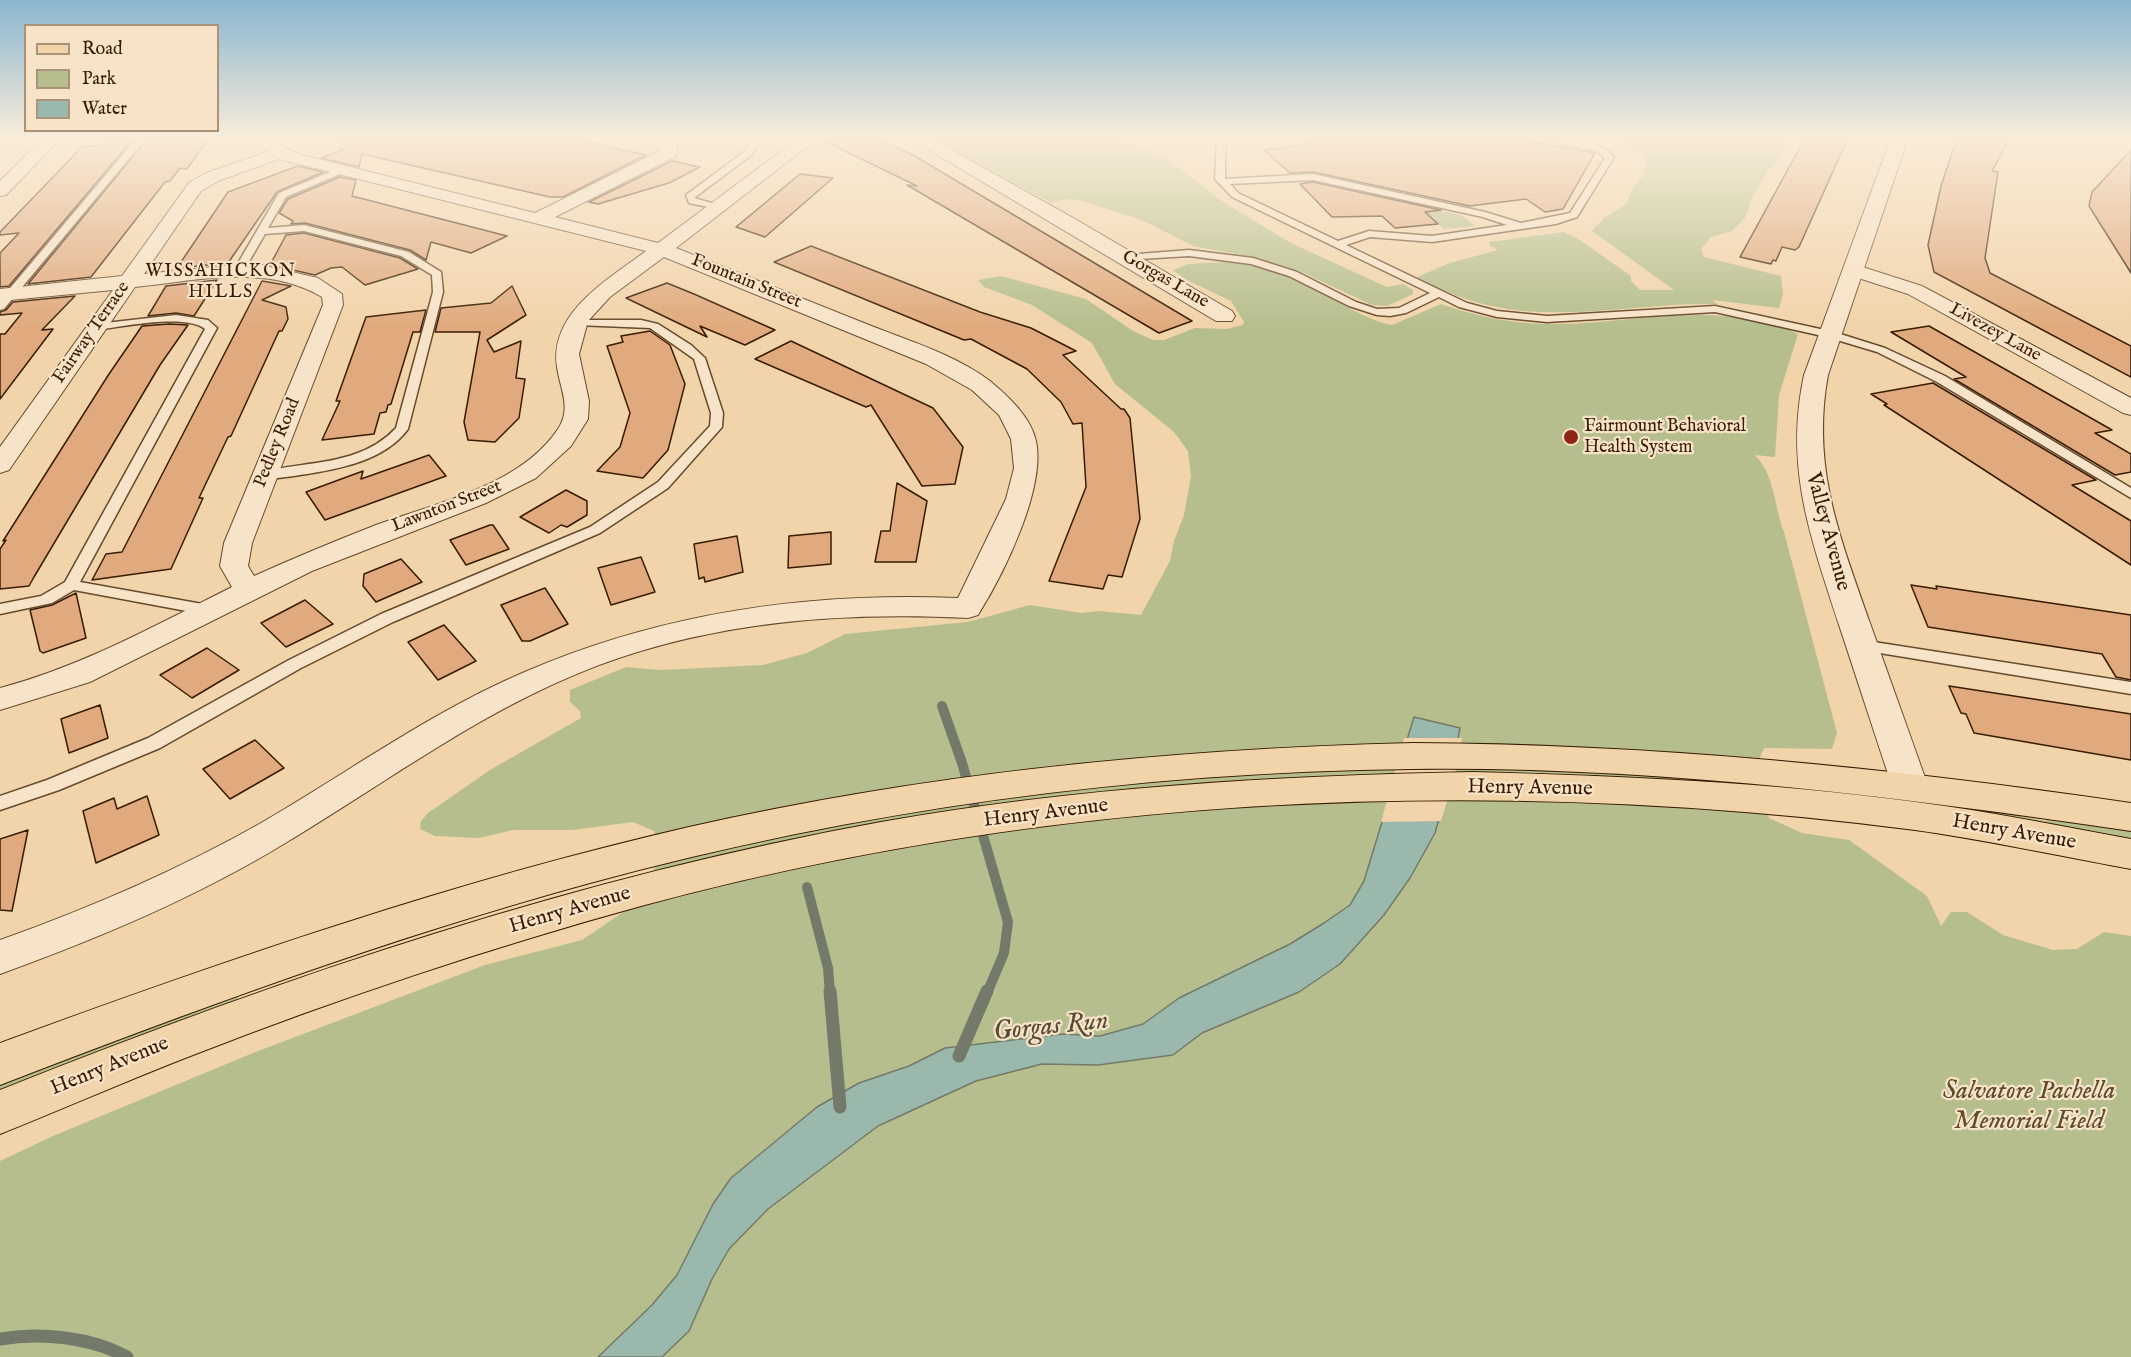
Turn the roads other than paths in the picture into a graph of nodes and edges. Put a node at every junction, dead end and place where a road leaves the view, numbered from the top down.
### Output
1 (88, 201) edge
2 (185, 201) edge
3 (278, 201) edge
4 (470, 201) edge
5 (572, 201) edge
6 (693, 201) edge
7 (728, 201) edge
8 (1029, 201) edge
9 (1247, 201) edge
10 (1423, 201) edge
11 (1583, 201) edge
12 (1875, 201) edge
13 (719, 208) junction
14 (538, 218) junction
15 (1519, 226) junction
16 (261, 231) junction
17 (1335, 244) junction
18 (664, 250) junction
19 (1126, 258) junction
20 (239, 270) junction
21 (1853, 270) junction
22 (129, 281) junction
23 (1437, 294) junction
24 (4, 299) edge
25 (1224, 316) dead end
26 (576, 322) junction
27 (96, 327) junction
28 (1830, 334) junction
29 (2131, 408) edge
30 (0, 465) edge
31 (266, 475) junction
32 (2131, 494) edge
33 (71, 585) junction
34 (248, 590) junction
35 (0, 609) edge
36 (208, 610) junction
37 (1861, 645) junction
38 (2131, 688) edge
39 (0, 699) edge
40 (1910, 786) junction
41 (1835, 792) junction
42 (0, 803) edge
43 (2131, 817) edge
44 (2131, 854) edge
45 (0, 957) edge
46 (0, 1064) edge
47 (0, 1112) edge

1 - 24 lane
2 - 22 street, Fairway Terrace
3 - 16 lane
4 - 14 street, Fountain Street
5 - 14 street
6 - 13 lane
7 - 13 street, Lawnton Street
8 - 19 street, Gorgas Lane
9 - 17 lane
10 - 15 lane
11 - 15 lane
12 - 21 street, Valley Avenue
13 - 18 street, Lawnton Street
14 - 18 street, Fountain Street
15 - 17 lane
16 - 20 lane
16 - 31 lane
17 - 23 lane
18 - 26 street, Lawnton Street
18 - 45 street, Fountain Street
19 - 23 lane
19 - 25 street, Gorgas Lane
20 - 22 street
20 - 31 street, Pedley Road
21 - 28 street, Valley Avenue
21 - 29 street, Livezey Lane
22 - 24 street
22 - 27 street, Fairway Terrace
23 - 28 lane
26 - 34 street, Lawnton Street
26 - 42 lane
27 - 30 street, Fairway Terrace
27 - 33 lane
28 - 32 lane
28 - 37 street, Valley Avenue
31 - 34 street, Pedley Road
33 - 35 lane
33 - 36 lane
34 - 36 street, Lawnton Street
36 - 39 street, Lawnton Street
37 - 38 lane
37 - 40 street, Valley Avenue
40 - 41 main road, Henry Avenue
40 - 43 main road, Henry Avenue
41 - 44 main road, Henry Avenue
41 - 46 main road, Henry Avenue
41 - 47 main road, Henry Avenue

